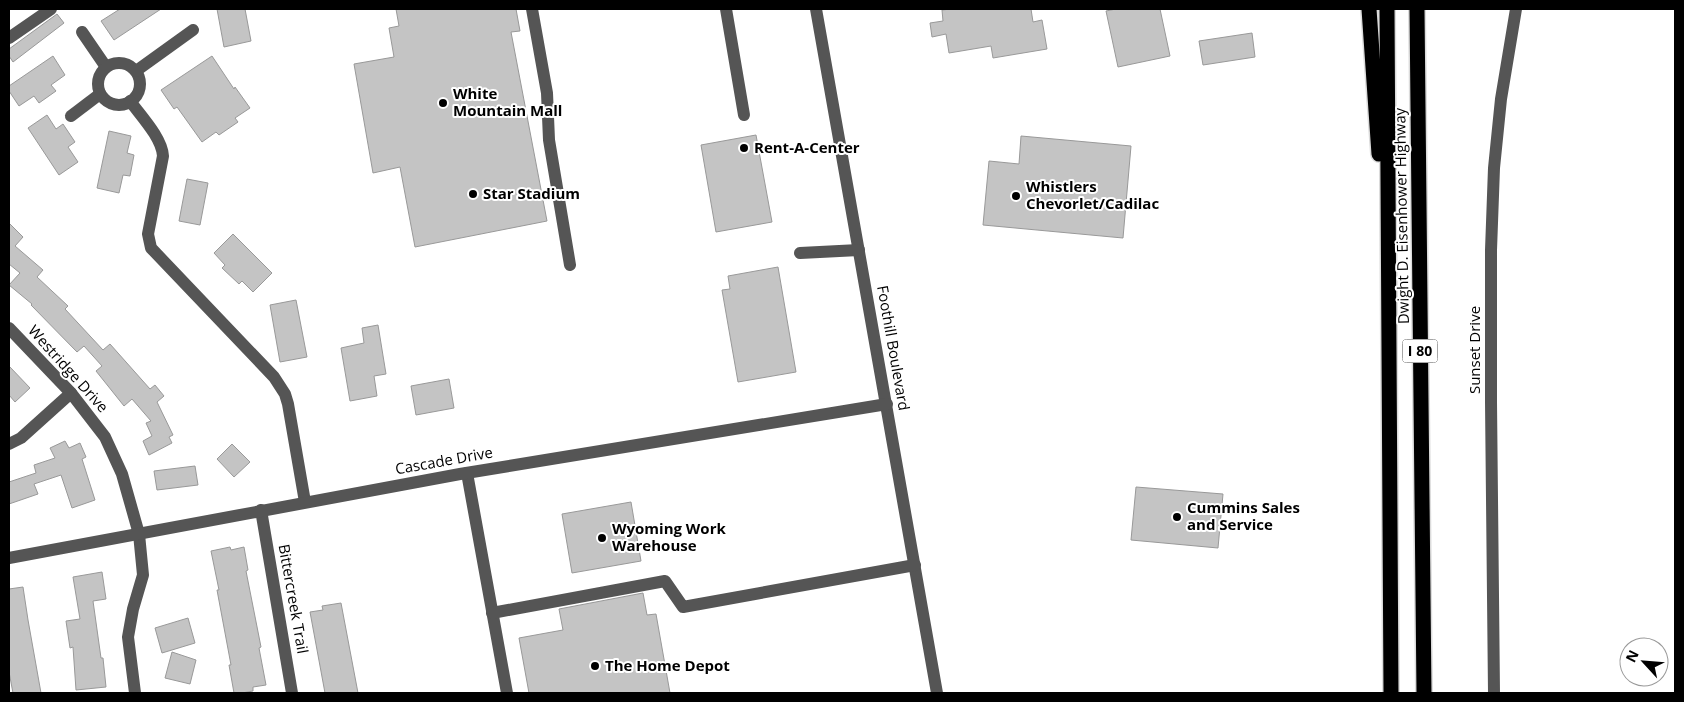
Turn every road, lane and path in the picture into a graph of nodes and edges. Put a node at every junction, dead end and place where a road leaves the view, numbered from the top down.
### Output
1 (51, 9) edge
2 (532, 9) edge
3 (726, 9) edge
4 (816, 9) edge
5 (1369, 9) edge
6 (1387, 9) edge
7 (1417, 9) edge
8 (1424, 9) edge
9 (1516, 9) edge
10 (193, 30) dead end
11 (82, 32) dead end
12 (9, 38) edge
13 (106, 67) junction
14 (136, 71) junction
15 (100, 94) junction
16 (130, 101) junction
17 (744, 115) dead end
18 (71, 116) dead end
19 (1419, 186) junction
20 (859, 250) junction
21 (800, 253) dead end
22 (570, 265) dead end
23 (1389, 310) junction
24 (9, 328) edge
25 (71, 393) junction
26 (887, 404) junction
27 (9, 444) edge
28 (467, 473) junction
29 (305, 502) junction
30 (261, 510) junction
31 (139, 534) junction
32 (9, 558) edge
33 (915, 565) junction
34 (492, 613) junction
35 (135, 693) edge
36 (292, 693) edge
37 (507, 693) edge
38 (938, 693) edge
39 (1391, 693) edge
40 (1424, 693) edge
41 (1494, 693) edge

1 - 12 street
2 - 22 street
3 - 17 street
4 - 20 street, Foothill Boulevard
5 - 23 highway
6 - 23 highway, Dwight D. Eisenhower Highway / I 80
7 - 19 highway, Dwight D. Eisenhower Highway / I 80
8 - 19 highway
9 - 41 street, Sunset Drive
10 - 14 street
11 - 13 street
13 - 14 street
13 - 15 street
14 - 16 street
15 - 16 street
15 - 18 street
16 - 29 street
19 - 40 highway, Dwight D. Eisenhower Highway / I 80
20 - 21 street
20 - 26 street, Foothill Boulevard
23 - 39 highway, Dwight D. Eisenhower Highway / I 80
24 - 25 street, Westridge Drive
25 - 27 street
25 - 31 street, Westridge Drive
26 - 28 street, Cascade Drive
26 - 33 street, Foothill Boulevard
28 - 29 street, Cascade Drive
28 - 34 street
29 - 30 street, Cascade Drive
30 - 31 street, Cascade Drive
30 - 36 street, Bittercreek Trail
31 - 32 street, Cascade Drive
31 - 35 street, Westridge Drive
33 - 34 street
33 - 38 street, Foothill Boulevard
34 - 37 street

